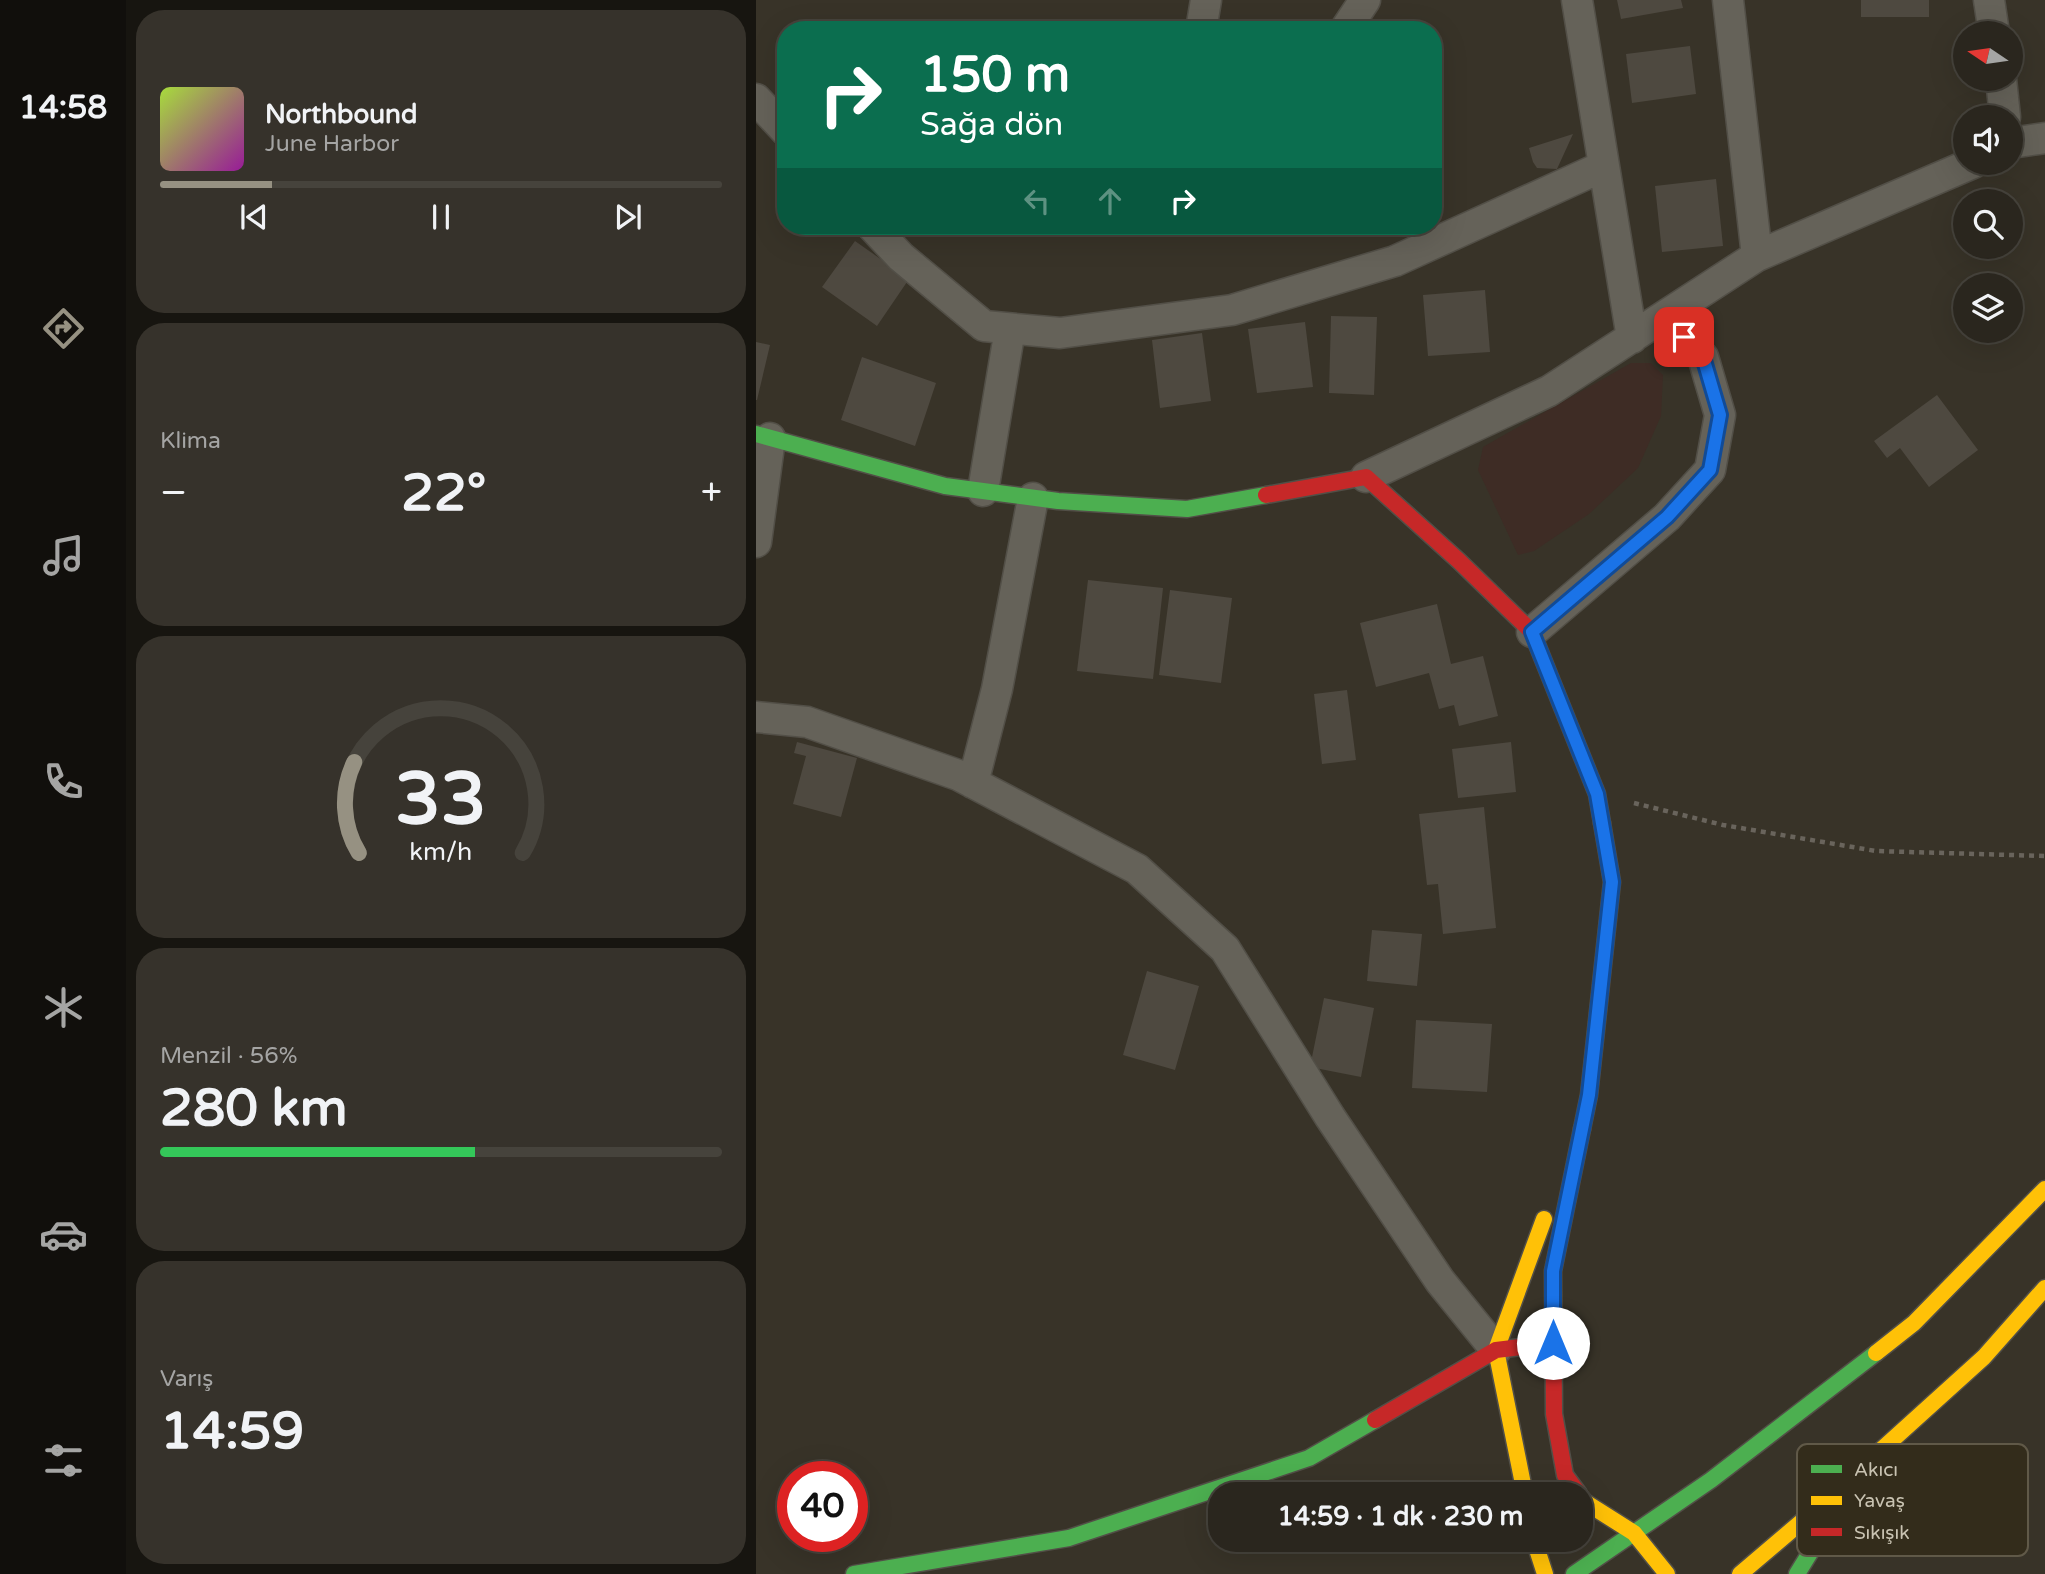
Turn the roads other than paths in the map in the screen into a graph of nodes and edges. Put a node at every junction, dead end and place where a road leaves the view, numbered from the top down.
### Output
1 (1206, 0) edge
2 (1366, 0) edge
3 (1577, 0) edge
4 (1728, 0) edge
5 (1989, 0) edge
6 (1202, 21) edge
7 (1351, 21) edge
8 (1992, 21) edge
9 (756, 99) edge
10 (777, 121) edge
11 (2045, 138) edge
12 (2023, 141) edge
13 (1604, 166) junction
14 (1953, 172) edge
15 (880, 235) edge
16 (1757, 256) junction
17 (1665, 316) junction
18 (1010, 328) junction
19 (1632, 338) junction
20 (763, 436) edge
21 (1366, 477) junction
22 (983, 491) junction
23 (1033, 498) junction
24 (756, 542) edge
25 (1532, 632) junction
26 (756, 717) edge
27 (973, 783) junction
28 (1589, 1095) junction
29 (2045, 1189) edge
30 (2045, 1288) edge
31 (1553, 1343) junction
32 (1496, 1350) junction
33 (1888, 1444) edge
34 (1523, 1482) edge
35 (1570, 1482) edge
36 (1593, 1507) edge
37 (1797, 1526) edge
38 (1634, 1533) junction
39 (1538, 1552) edge
40 (1808, 1556) edge
41 (854, 1574) edge
42 (1545, 1574) edge
43 (1574, 1574) edge
44 (1667, 1574) edge
45 (1740, 1574) edge
46 (1797, 1574) edge

1 - 6 street
2 - 7 street
3 - 13 street
4 - 16 street
5 - 8 street
9 - 10 street
11 - 12 street
13 - 18 street
13 - 19 street
14 - 16 street
15 - 18 street
16 - 17 street
17 - 19 street
17 - 25 street
18 - 22 street
19 - 21 street
20 - 22 street
20 - 24 street
21 - 23 street
21 - 25 street
22 - 23 street
23 - 27 street
25 - 28 street
26 - 27 street
27 - 32 street
28 - 31 street
28 - 32 street
29 - 38 street
30 - 33 street
31 - 32 street
31 - 35 street
32 - 34 street
32 - 41 street
36 - 38 street
37 - 45 street
38 - 43 street
38 - 44 street
39 - 42 street
40 - 46 street

